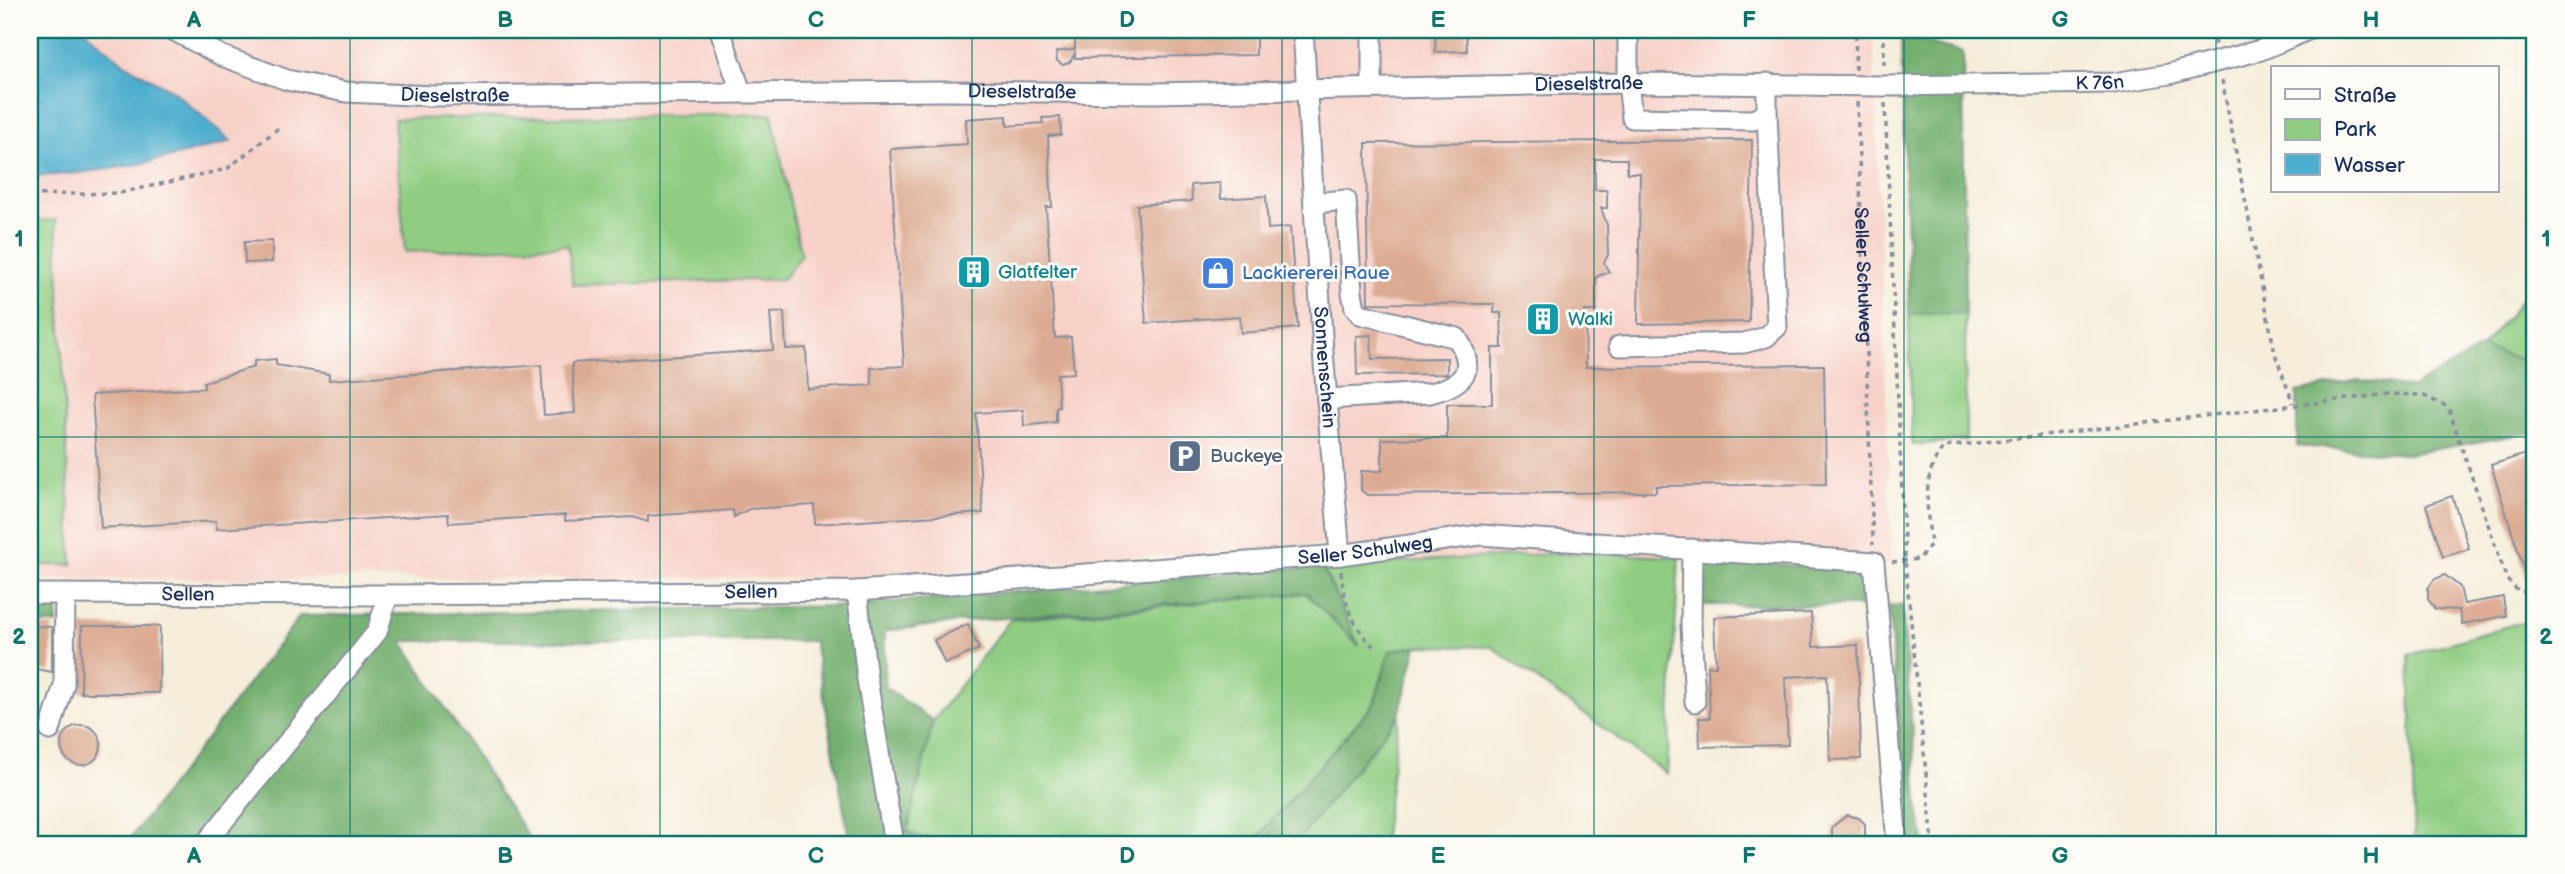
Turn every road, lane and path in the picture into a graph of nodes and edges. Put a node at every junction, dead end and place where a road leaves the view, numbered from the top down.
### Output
1 (173, 30) edge
2 (720, 30) edge
3 (1303, 30) edge
4 (1372, 30) edge
5 (1628, 30) edge
6 (1856, 30) edge
7 (1884, 30) edge
8 (2212, 30) edge
9 (2308, 30) edge
10 (2218, 61) junction
11 (1628, 83) junction
12 (1767, 83) junction
13 (1856, 85) junction
14 (1372, 86) junction
15 (1884, 86) junction
16 (1307, 87) junction
17 (741, 92) junction
18 (1767, 114) junction
19 (281, 125) dead end
20 (30, 195) edge
21 (1314, 203) junction
22 (1619, 346) dead end
23 (1327, 399) junction
24 (2294, 404) junction
25 (1692, 550) junction
26 (1340, 555) junction
27 (1905, 561) junction
28 (1874, 562) junction
29 (857, 591) junction
30 (2535, 592) edge
31 (30, 594) edge
32 (65, 594) junction
33 (388, 595) junction
34 (1377, 650) dead end
35 (1695, 702) dead end
36 (50, 730) dead end
37 (205, 844) edge
38 (894, 844) edge
39 (1897, 844) edge
40 (1933, 844) edge

1 - 17 street, Dieselstraße
2 - 17 street
3 - 16 street, Sonnenschein
4 - 14 street
5 - 11 street
6 - 13 path, Seller Schulweg
7 - 15 path
8 - 10 path
9 - 10 street, K 76n / K 76n
10 - 15 street, K 76n / K 76n
10 - 24 path
11 - 12 street, Dieselstraße
11 - 14 street, Dieselstraße
11 - 18 street
12 - 13 street, Dieselstraße
12 - 18 street
13 - 15 street, Dieselstraße
13 - 28 path, Seller Schulweg
14 - 16 street, Dieselstraße
15 - 27 path
16 - 17 street, Dieselstraße
16 - 21 street, Sonnenschein
18 - 22 street
19 - 20 path
21 - 23 street, Sonnenschein
21 - 23 street
23 - 26 street, Sonnenschein
24 - 27 path
24 - 30 path
25 - 26 street, Seller Schulweg
25 - 28 street, Seller Schulweg
25 - 35 street
26 - 29 street, Seller Schulweg
26 - 34 path
27 - 28 path
27 - 40 path
28 - 39 street
29 - 33 street, Sellen
29 - 38 street
31 - 32 street, Sellen
32 - 33 street, Sellen
32 - 36 street
33 - 37 street

